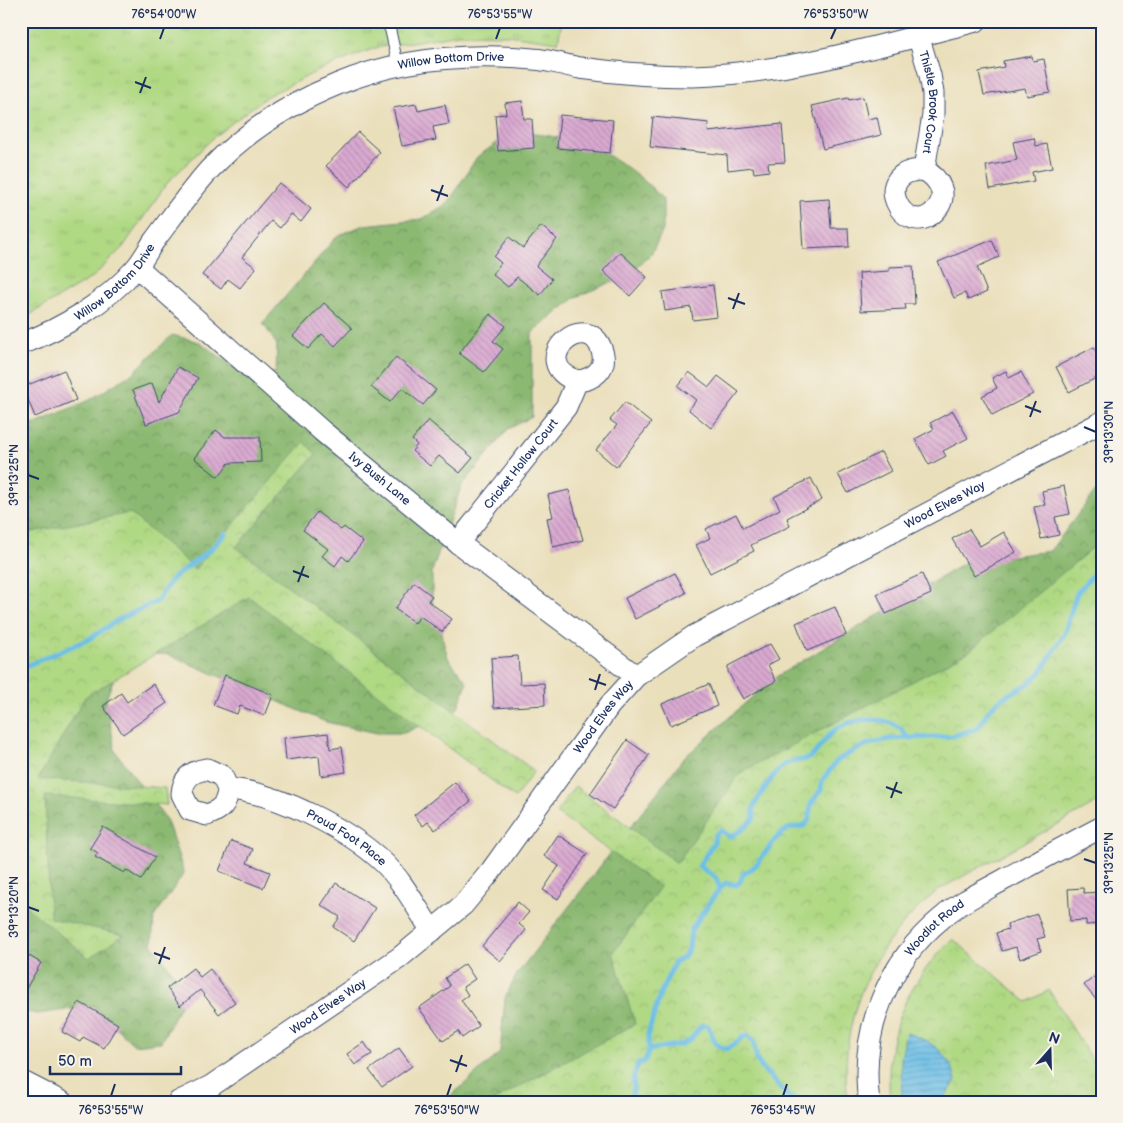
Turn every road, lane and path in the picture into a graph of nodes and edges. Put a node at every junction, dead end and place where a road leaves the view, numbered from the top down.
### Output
1 (384, 21) edge
2 (976, 21) edge
3 (918, 36) junction
4 (398, 65) junction
5 (924, 170) dead end
6 (137, 267) junction
7 (21, 344) edge
8 (577, 381) dead end
9 (1102, 422) edge
10 (458, 543) junction
11 (636, 676) junction
12 (228, 789) dead end
13 (1102, 827) edge
14 (432, 931) junction
15 (21, 1081) edge
16 (62, 1102) edge
17 (178, 1102) edge
18 (869, 1102) edge

1 - 4 lane
2 - 3 street, Willow Bottom Drive
3 - 4 street, Willow Bottom Drive
3 - 5 street, Thistle Brook Court
4 - 6 street, Willow Bottom Drive
6 - 7 street, Willow Bottom Drive
6 - 10 street, Ivy Bush Lane
8 - 10 street, Cricket Hollow Court
9 - 11 street, Wood Elves Way
10 - 11 street, Ivy Bush Lane
11 - 14 street, Wood Elves Way
12 - 14 street, Proud Foot Place
13 - 18 street, Woodlot Road
14 - 17 street, Wood Elves Way
15 - 16 street

